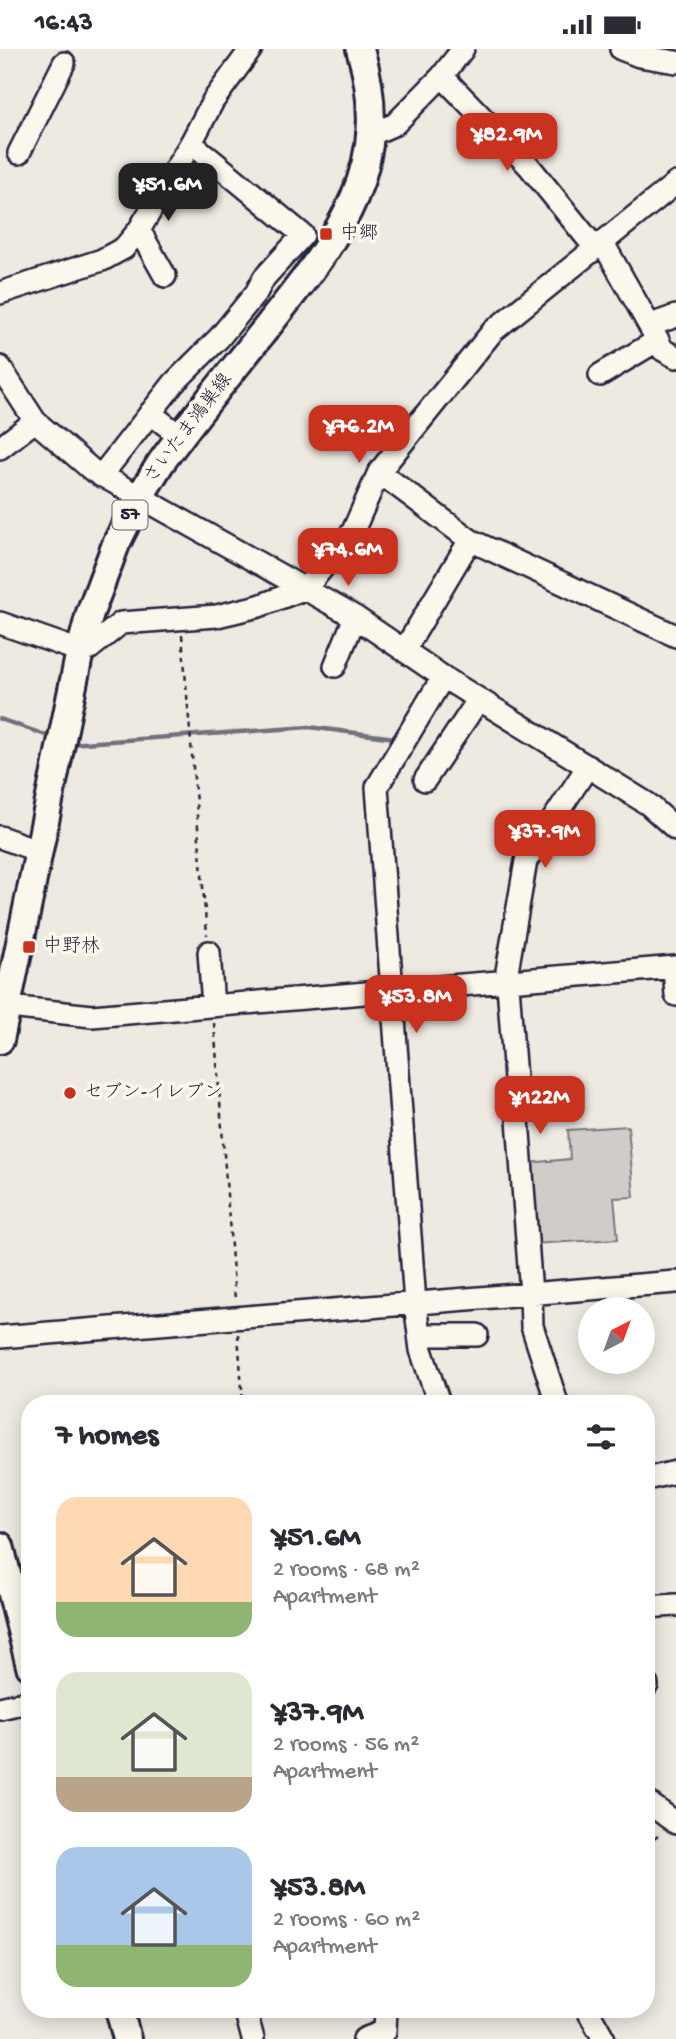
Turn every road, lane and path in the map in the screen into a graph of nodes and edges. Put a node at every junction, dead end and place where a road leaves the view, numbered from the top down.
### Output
1 (360, 49) edge
2 (463, 49) edge
3 (621, 49) edge
4 (242, 53) edge
5 (676, 62) edge
6 (64, 63) dead end
7 (442, 76) junction
8 (370, 135) junction
9 (191, 142) junction
10 (17, 154) edge
11 (676, 183) edge
12 (139, 230) junction
13 (600, 246) junction
14 (165, 276) dead end
15 (0, 293) edge
16 (676, 316) edge
17 (654, 333) junction
18 (676, 357) edge
19 (0, 367) edge
20 (600, 375) dead end
21 (150, 412) junction
22 (35, 421) junction
23 (180, 436) junction
24 (0, 448) edge
25 (379, 472) junction
26 (101, 476) junction
27 (139, 498) junction
28 (470, 540) junction
29 (306, 588) junction
30 (355, 617) junction
31 (181, 618) junction
32 (0, 623) edge
33 (676, 636) edge
34 (405, 649) junction
35 (80, 651) junction
36 (335, 666) dead end
37 (443, 677) junction
38 (478, 699) junction
39 (588, 766) junction
40 (425, 780) dead end
41 (676, 829) edge
42 (0, 837) edge
43 (39, 851) junction
44 (209, 952) joint
45 (675, 968) edge
46 (508, 982) junction
47 (392, 991) junction
48 (676, 995) edge
49 (3, 1006) edge
50 (213, 1006) junction
51 (0, 1040) edge
52 (676, 1282) edge
53 (531, 1294) junction
54 (415, 1303) junction
55 (237, 1319) junction
56 (419, 1335) junction
57 (477, 1335) dead end
58 (0, 1337) edge
59 (242, 1395) edge
60 (436, 1395) edge
61 (554, 1395) edge
62 (676, 1472) edge
63 (655, 1477) edge
64 (0, 1546) edge
65 (676, 1605) edge
66 (655, 1606) edge
67 (21, 1630) edge
68 (21, 1702) edge
69 (0, 1708) edge
70 (655, 1806) edge
71 (672, 1814) edge
72 (121, 2018) edge
73 (247, 2018) edge
74 (386, 2018) edge
75 (592, 2018) edge
76 (127, 2039) edge
77 (253, 2039) edge
78 (364, 2039) edge
79 (604, 2039) edge

1 - 8 main road, さいたま鴻巣線 / 57
2 - 7 street
3 - 5 street
4 - 9 street
6 - 10 street
7 - 8 street
7 - 13 street
8 - 23 main road, さいたま鴻巣線 / 57
9 - 12 street
9 - 21 street
11 - 13 street
12 - 14 street
12 - 15 street
13 - 17 street
13 - 25 street
16 - 17 street
17 - 18 street
17 - 20 street
19 - 22 street
21 - 23 street
21 - 26 street
22 - 24 street
22 - 26 street
23 - 27 main road, さいたま鴻巣線 / 57
25 - 28 street
25 - 29 street
26 - 27 street
27 - 29 street
27 - 35 main road, さいたま鴻巣線 / 57
28 - 33 street
28 - 34 street
29 - 30 street
29 - 31 street
30 - 34 street
30 - 36 street
31 - 35 street
31 - 44 path
32 - 35 street
34 - 37 street
35 - 43 main road, さいたま鴻巣線 / 57
37 - 38 street
37 - 47 street
38 - 39 street
38 - 40 street
39 - 41 street
39 - 46 street
42 - 43 street
43 - 49 main road, さいたま鴻巣線 / 57
44 - 50 street
45 - 46 street
45 - 48 street
46 - 47 street
46 - 53 street
47 - 50 street
47 - 54 street
49 - 50 street
49 - 51 main road, さいたま鴻巣線 / 57
50 - 55 path
52 - 53 street
53 - 54 street
53 - 61 street
54 - 55 street
54 - 56 street
55 - 58 street
55 - 59 path
56 - 57 street
56 - 60 street
62 - 63 street
64 - 67 main road
65 - 66 street
68 - 69 street
70 - 71 street
72 - 76 main road
73 - 77 street
74 - 78 street
75 - 79 street

